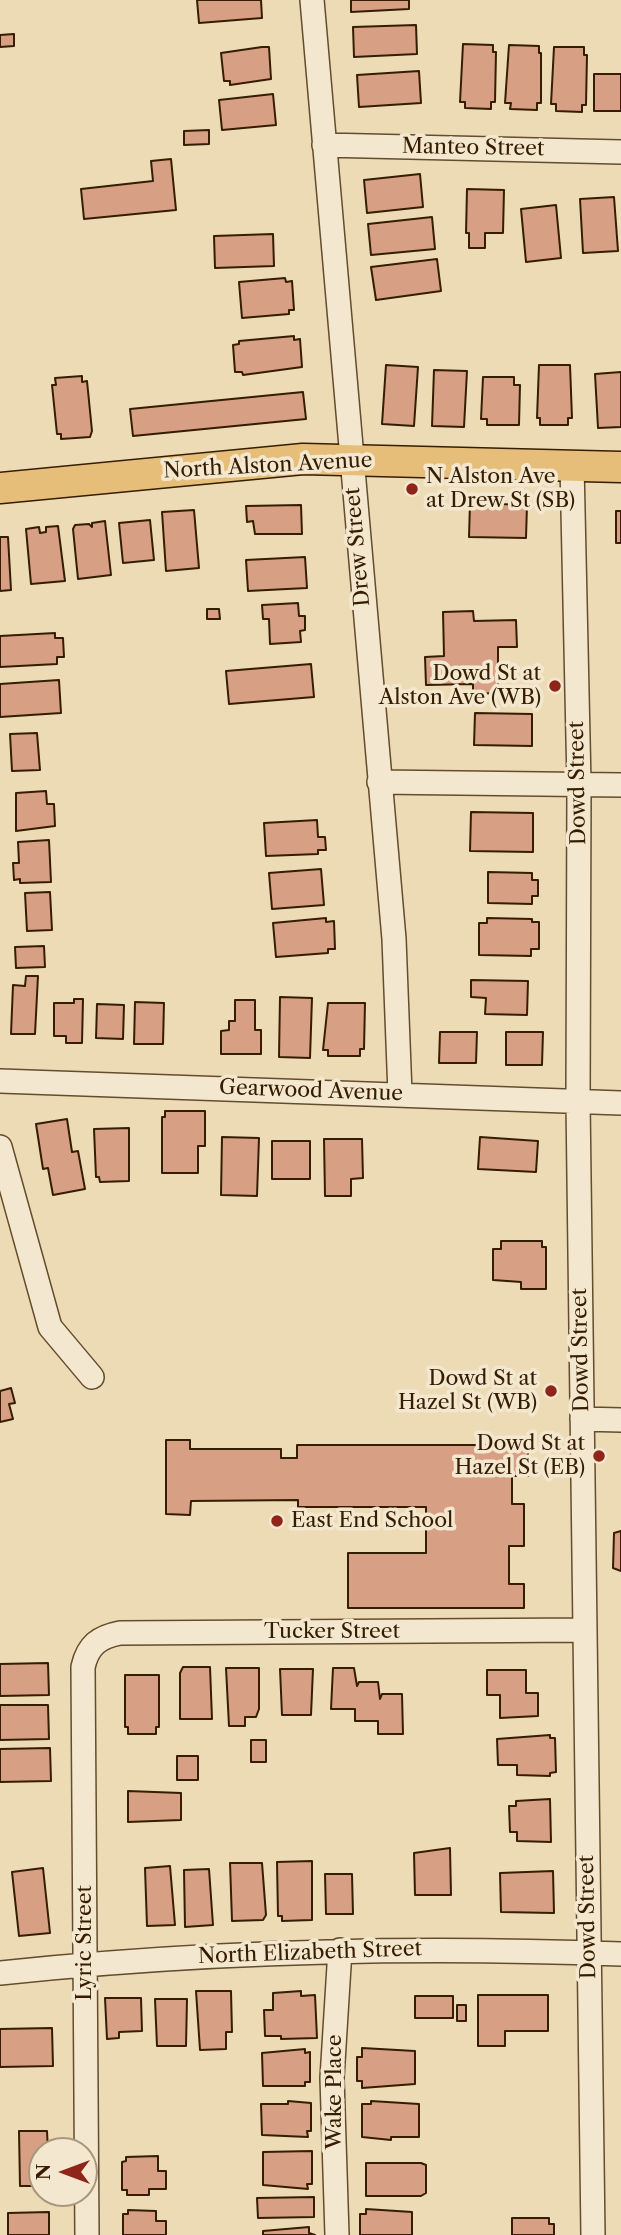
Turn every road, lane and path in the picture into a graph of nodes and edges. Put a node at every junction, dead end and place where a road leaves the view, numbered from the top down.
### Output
1 (312, 0) edge
2 (324, 145) junction
3 (621, 152) edge
4 (350, 459) junction
5 (572, 466) junction
6 (621, 467) edge
7 (0, 488) edge
8 (379, 782) junction
9 (579, 784) junction
10 (621, 785) edge
11 (0, 1081) edge
12 (400, 1094) junction
13 (578, 1102) junction
14 (621, 1103) edge
15 (0, 1147) edge
16 (92, 1377) dead end
17 (582, 1419) junction
18 (621, 1420) edge
19 (584, 1630) junction
20 (86, 1651) joint
21 (340, 1950) junction
22 (589, 1953) junction
23 (621, 1954) edge
24 (85, 1964) junction
25 (0, 1973) edge
26 (87, 2235) edge
27 (337, 2235) edge
28 (593, 2235) edge

1 - 2 street, Drew Street
2 - 3 street, Manteo Street
2 - 4 street, Drew Street
4 - 5 main road, North Alston Avenue
4 - 7 main road, North Alston Avenue
4 - 8 street, Drew Street
5 - 6 main road, North Alston Avenue
5 - 9 street, Dowd Street
8 - 9 street
8 - 12 street, Drew Street
9 - 10 street
9 - 13 street, Dowd Street
11 - 12 street, Gearwood Avenue
12 - 13 street, Gearwood Avenue
13 - 14 street, Gearwood Avenue
13 - 17 street, Dowd Street
15 - 16 street
17 - 18 street
17 - 19 street, Dowd Street
19 - 20 street, Tucker Street
19 - 22 street, Dowd Street
20 - 24 street, Lyric Street
21 - 22 street, North Elizabeth Street
21 - 24 street, North Elizabeth Street
21 - 27 street, Wake Place
22 - 23 street, North Elizabeth Street
22 - 28 street, Dowd Street
24 - 25 street, North Elizabeth Street
24 - 26 street, Lyric Street

